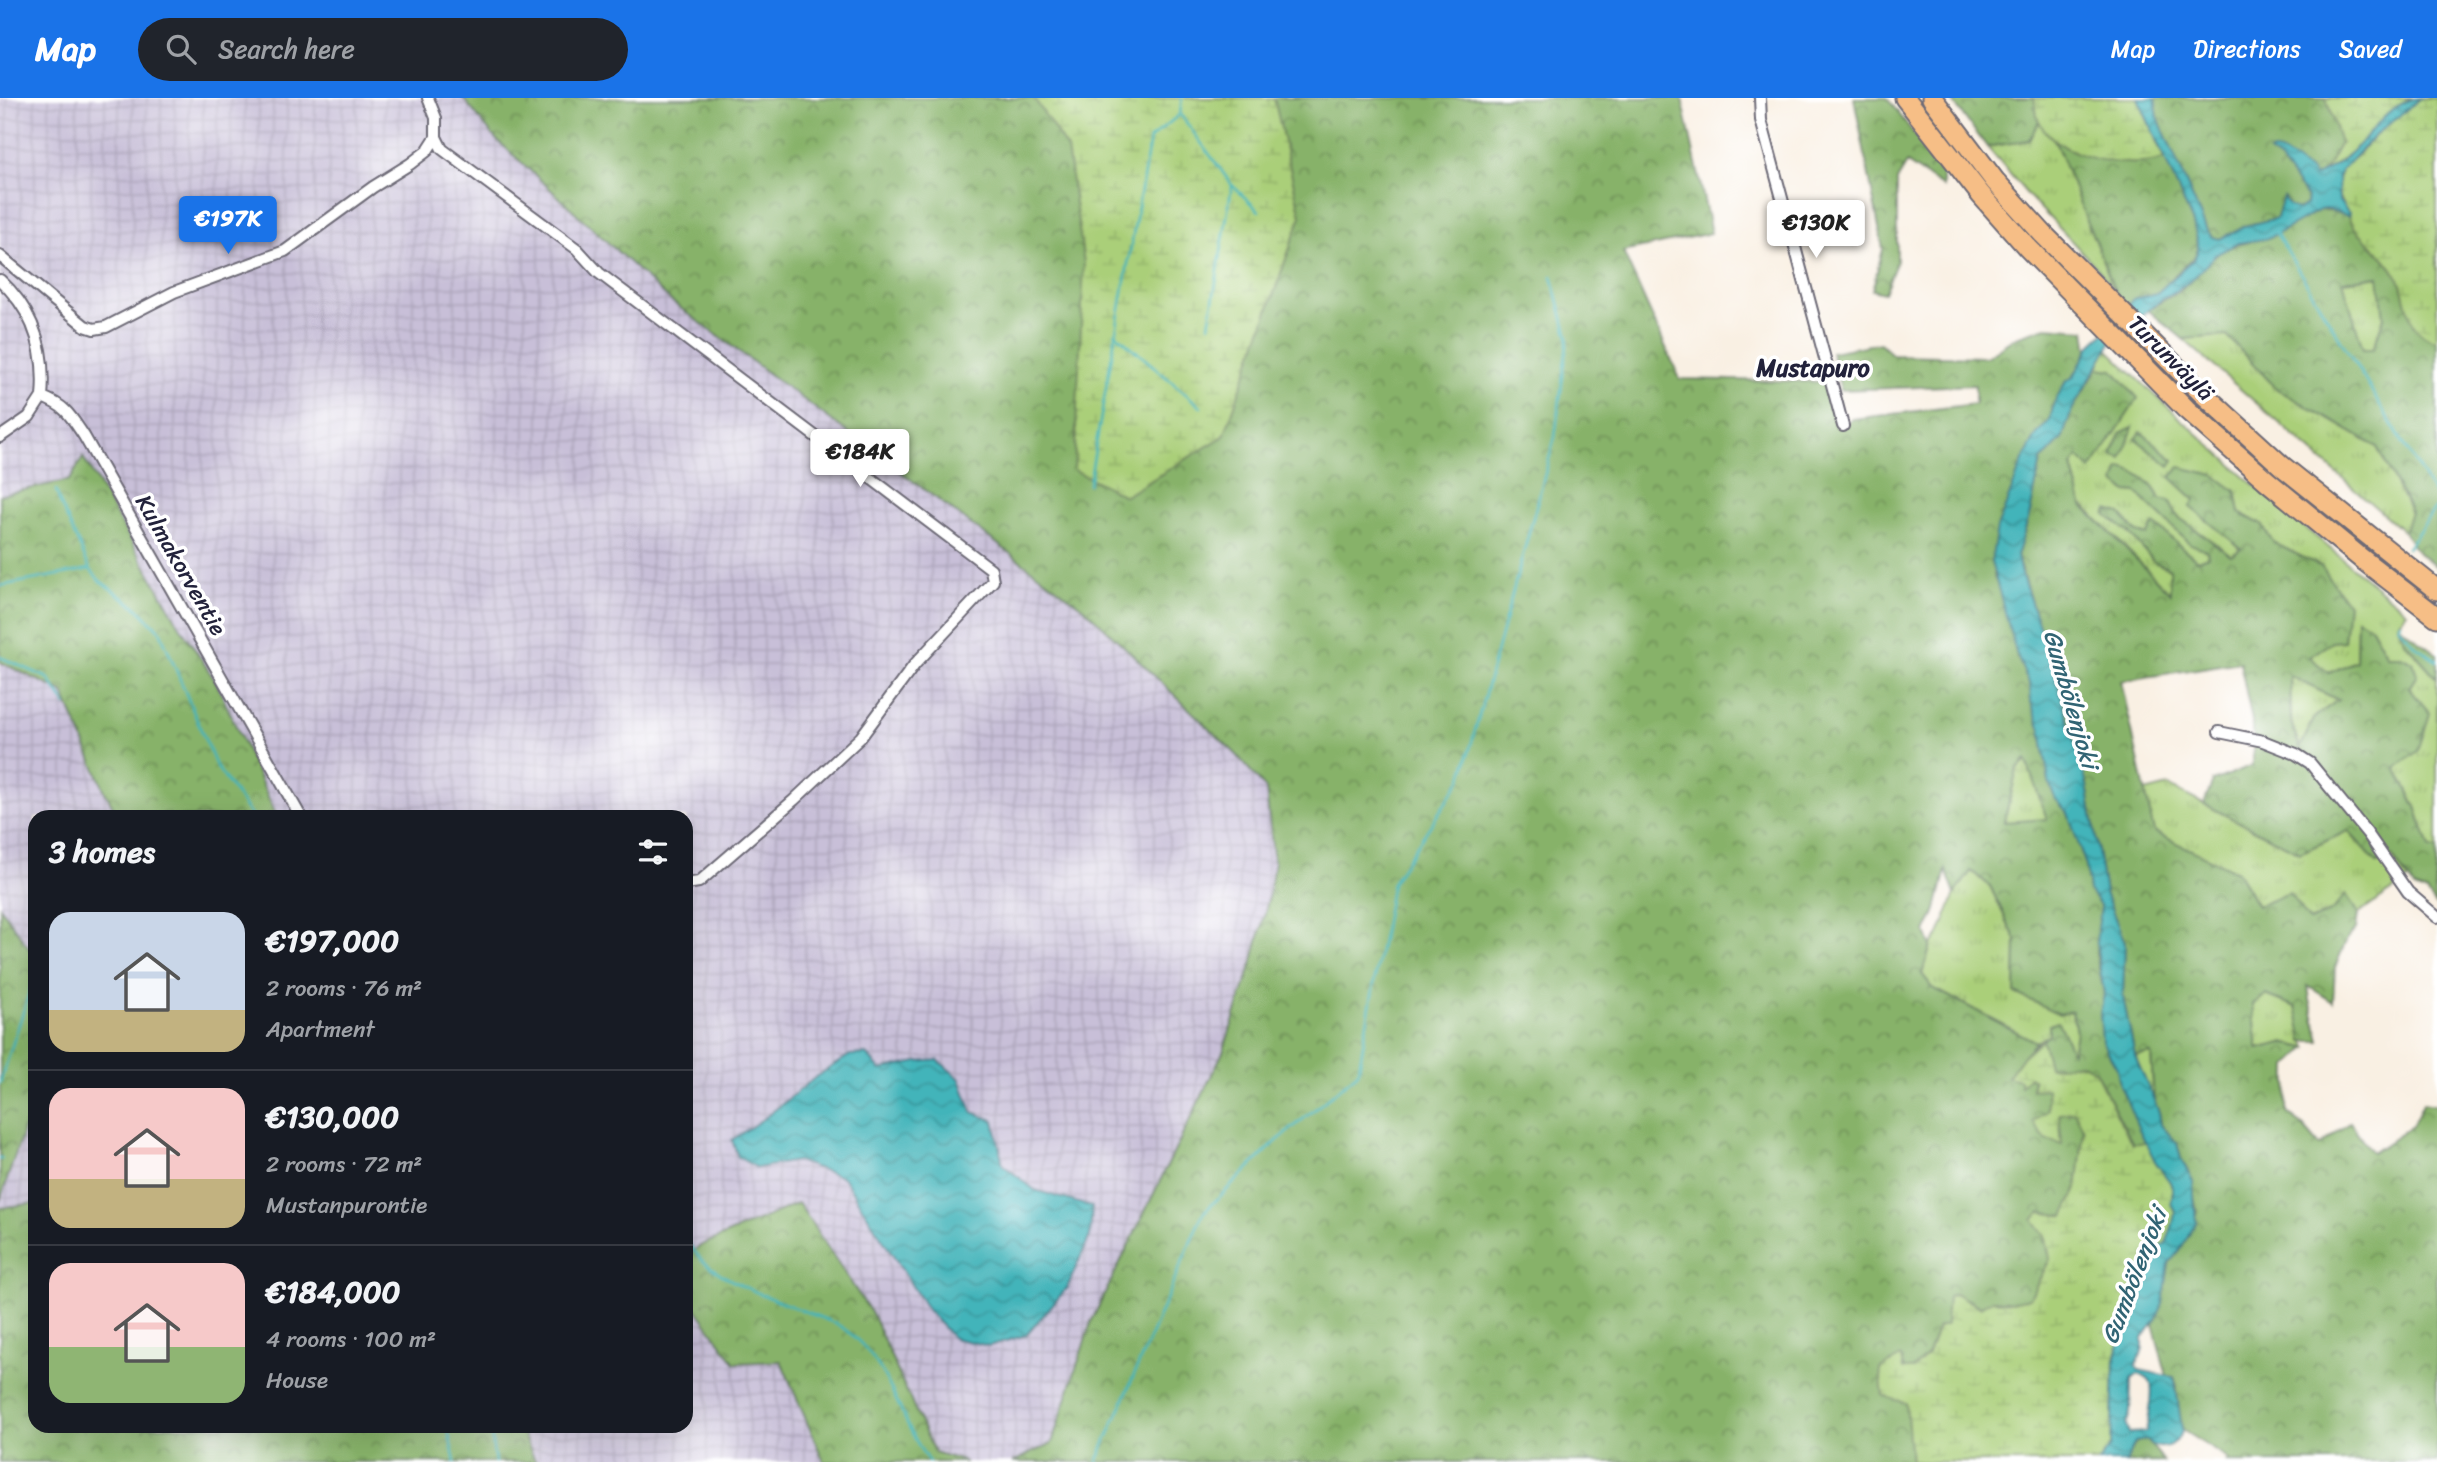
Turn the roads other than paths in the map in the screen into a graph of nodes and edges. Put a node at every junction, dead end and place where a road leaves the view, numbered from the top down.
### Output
1 (428, 98) edge
2 (1760, 98) edge
3 (1905, 98) edge
4 (1932, 98) edge
5 (436, 137) junction
6 (0, 256) edge
7 (0, 280) edge
8 (42, 397) junction
9 (1843, 426) dead end
10 (0, 437) edge
11 (2437, 590) edge
12 (2437, 617) edge
13 (2219, 732) dead end
14 (297, 810) edge
15 (693, 883) edge
16 (2437, 917) edge

1 - 5 street
2 - 9 street
3 - 12 highway, Turunväylä
4 - 11 highway, Turunväylä
5 - 6 street
5 - 15 street
7 - 8 street
8 - 10 street
8 - 14 street, Kulmakorventie
13 - 16 street

